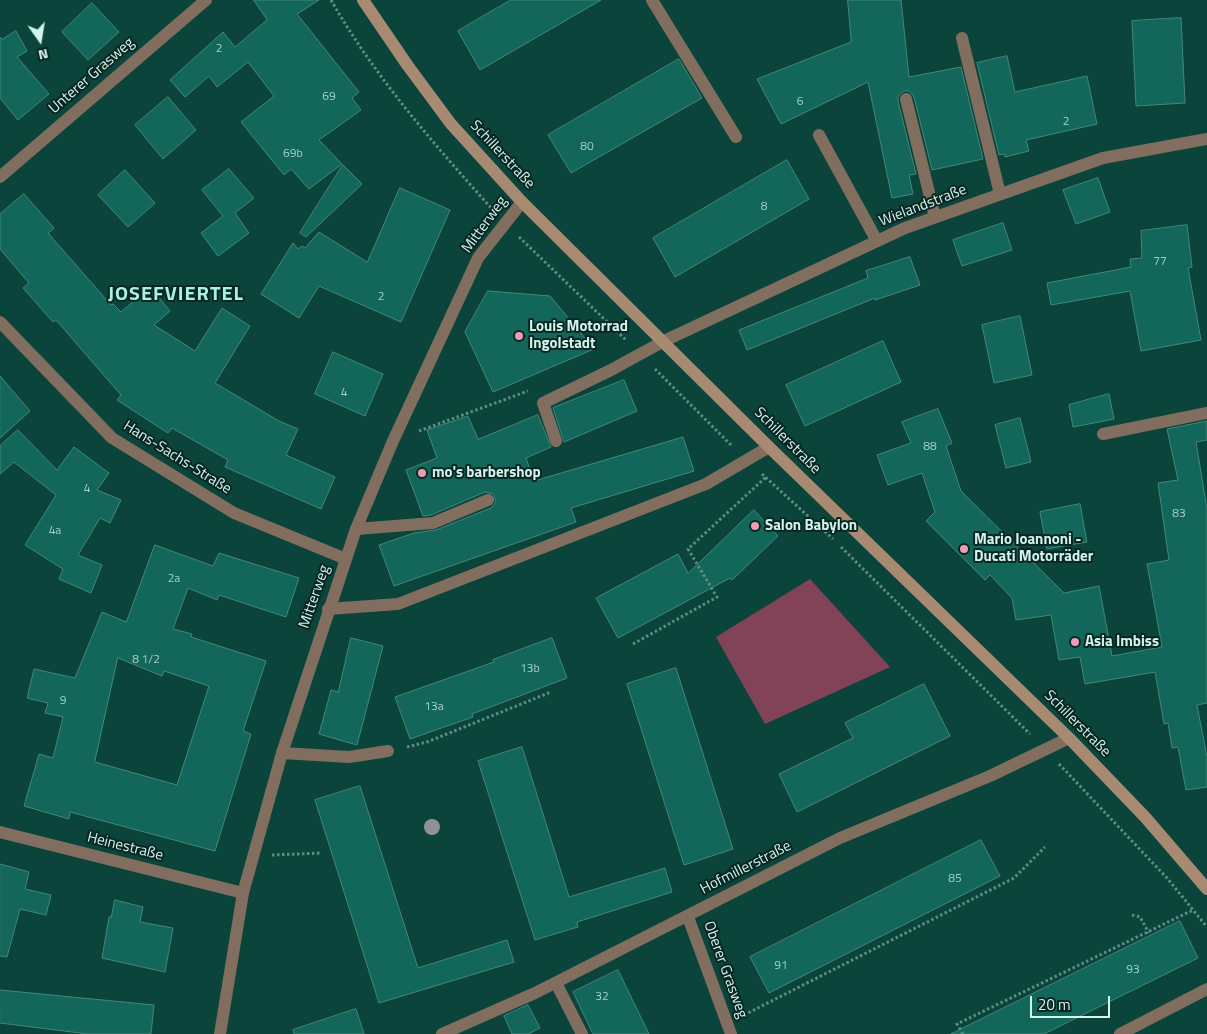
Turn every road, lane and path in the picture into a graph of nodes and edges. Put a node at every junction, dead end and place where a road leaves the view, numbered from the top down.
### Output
1 (206, 0) edge
2 (363, 0) edge
3 (652, 0) edge
4 (962, 38) dead end
5 (906, 99) dead end
6 (819, 136) dead end
7 (736, 137) dead end
8 (1207, 139) edge
9 (0, 176) edge
10 (1000, 194) junction
11 (522, 202) junction
12 (936, 217) junction
13 (877, 241) junction
14 (0, 322) edge
15 (664, 341) junction
16 (530, 390) dead end
17 (1207, 413) edge
18 (1103, 434) dead end
19 (556, 440) dead end
20 (394, 441) junction
21 (769, 447) junction
22 (766, 477) dead end
23 (488, 500) dead end
24 (356, 529) junction
25 (346, 559) junction
26 (328, 609) junction
27 (633, 644) dead end
28 (551, 692) dead end
29 (1069, 738) junction
30 (388, 751) joint
31 (282, 753) junction
32 (0, 832) edge
33 (1045, 847) dead end
34 (322, 853) dead end
35 (253, 856) junction
36 (1207, 889) edge
37 (243, 892) junction
38 (1193, 910) dead end
39 (1132, 915) dead end
40 (688, 917) junction
41 (1149, 933) junction
42 (556, 983) junction
43 (1207, 988) edge
44 (729, 1029) edge
45 (220, 1034) edge
46 (442, 1034) edge
47 (582, 1034) edge
48 (963, 1034) edge
49 (1120, 1034) edge

1 - 9 street, Unterer Grasweg
2 - 11 main road, Schillerstraße
3 - 7 street
4 - 10 street
5 - 12 street
6 - 13 street
8 - 10 street, Wielandstraße
10 - 12 street, Wielandstraße
11 - 15 main road, Schillerstraße
11 - 20 street, Mitterweg
12 - 13 street, Wielandstraße
13 - 15 street, Wielandstraße
14 - 25 street, Hans-Sachs-Straße
15 - 19 street, Wielandstraße
15 - 21 main road, Schillerstraße
16 - 20 path
17 - 18 street
20 - 24 street, Mitterweg
21 - 26 street
21 - 29 main road, Schillerstraße
22 - 27 path
23 - 24 street
24 - 25 street, Mitterweg
25 - 26 street, Mitterweg
26 - 31 street, Mitterweg
28 - 30 path
29 - 36 main road, Schillerstraße
29 - 40 street, Hofmillerstraße
30 - 31 street
31 - 35 street, Mitterweg
32 - 37 street, Heinestraße
33 - 44 path
34 - 35 path
35 - 37 street, Mitterweg
37 - 45 street, Mitterweg
38 - 41 path
39 - 41 path
40 - 42 street, Hofmillerstraße
40 - 44 street, Oberer Grasweg
41 - 48 path
42 - 46 street, Hofmillerstraße
42 - 47 street
43 - 49 street

